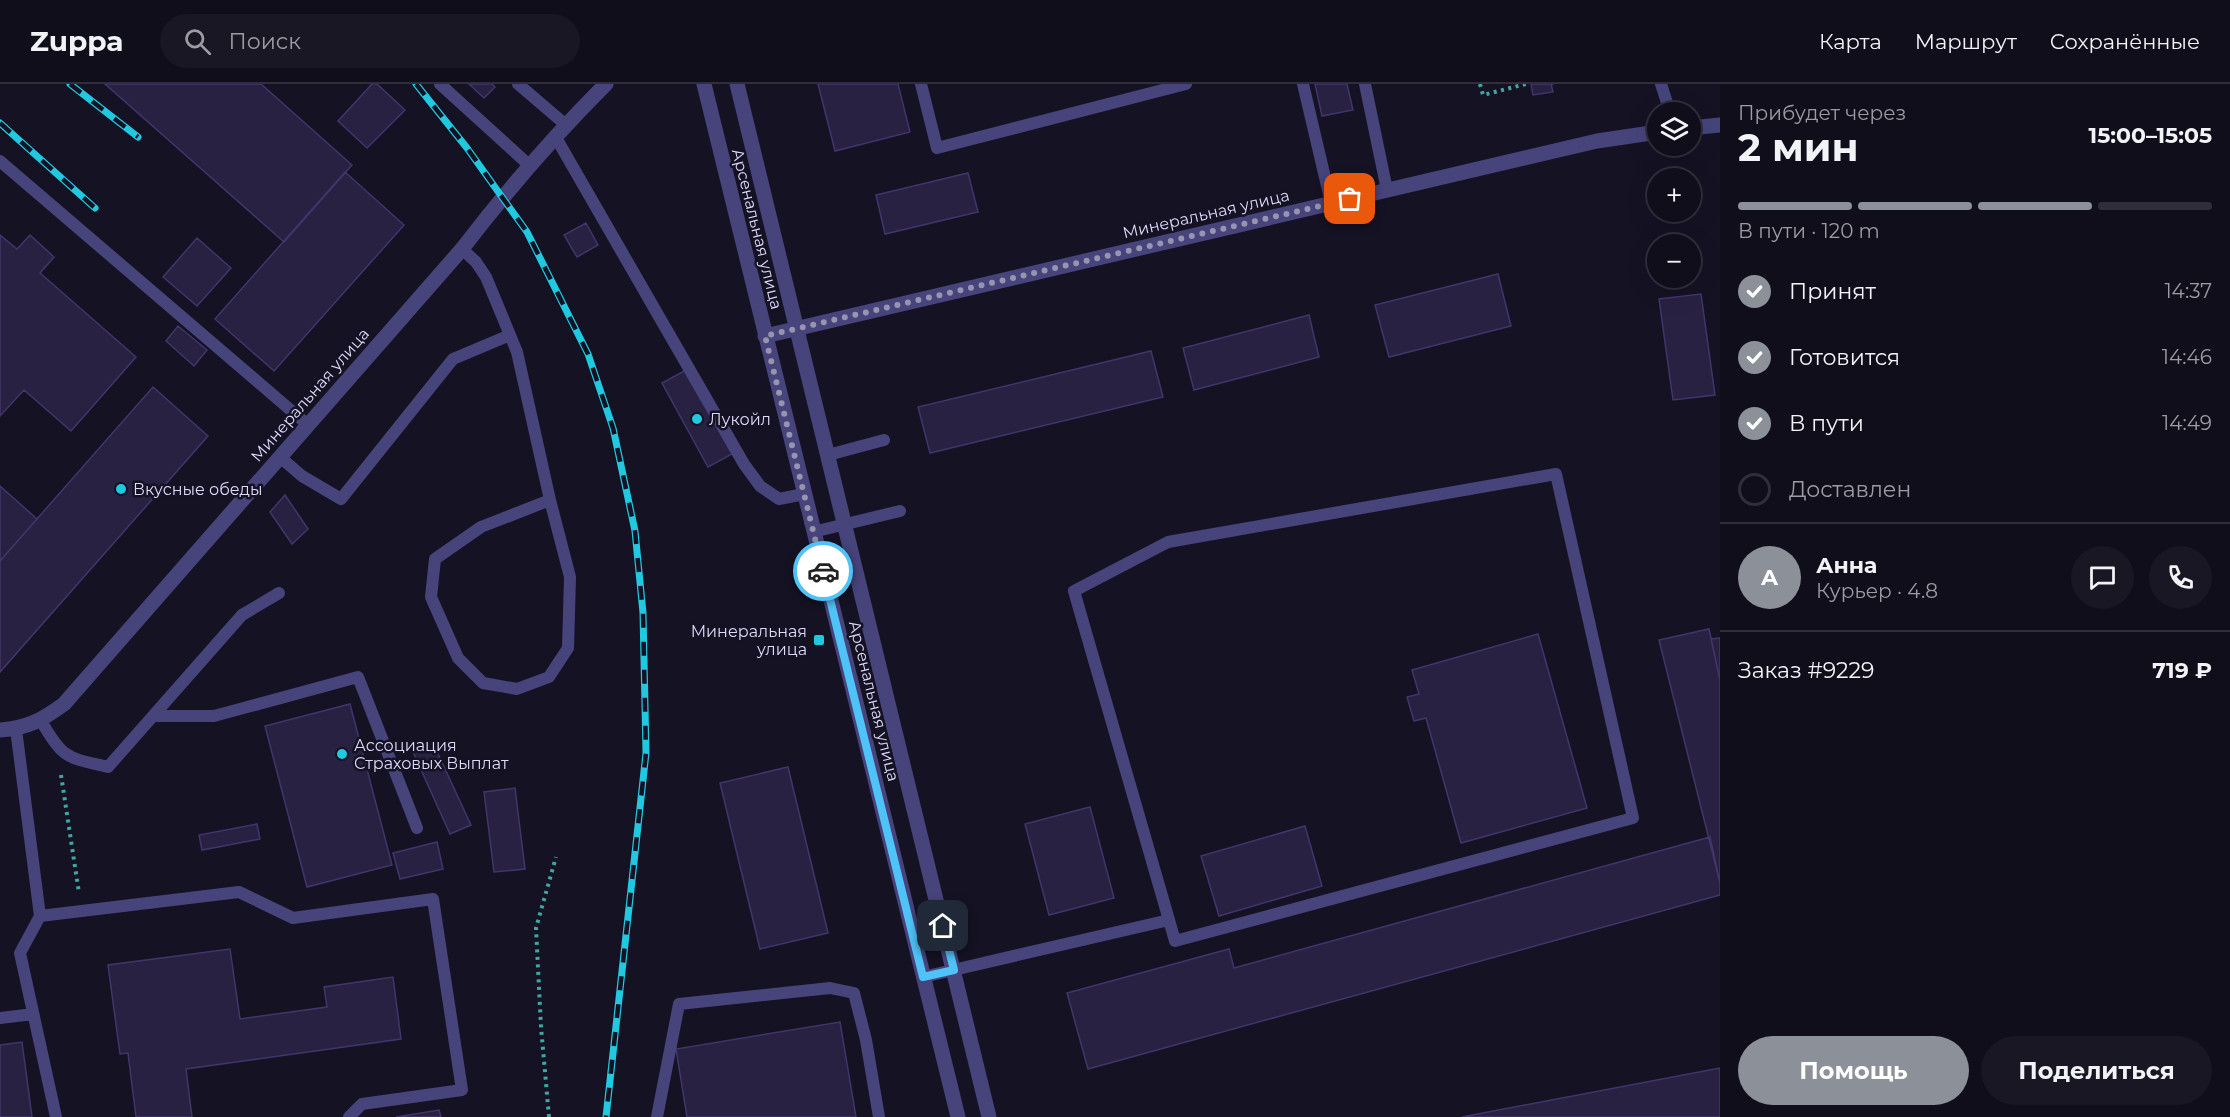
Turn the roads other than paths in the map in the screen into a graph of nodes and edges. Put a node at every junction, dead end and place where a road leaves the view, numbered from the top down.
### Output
1 (440, 84) edge
2 (518, 84) edge
3 (606, 84) edge
4 (704, 84) edge
5 (737, 84) edge
6 (921, 84) edge
7 (1186, 84) edge
8 (1303, 84) edge
9 (1365, 84) edge
10 (1661, 84) edge
11 (1667, 102) edge
12 (1720, 124) edge
13 (1701, 127) edge
14 (560, 130) junction
15 (1647, 134) edge
16 (0, 161) edge
17 (529, 165) junction
18 (1387, 190) junction
19 (1331, 203) junction
20 (462, 249) junction
21 (797, 328) junction
22 (510, 335) junction
23 (765, 336) junction
24 (308, 425) junction
25 (884, 440) dead end
26 (828, 455) junction
27 (280, 457) junction
28 (804, 494) junction
29 (550, 500) junction
30 (900, 511) dead end
31 (845, 524) junction
32 (813, 532) junction
33 (279, 593) dead end
34 (154, 716) junction
35 (41, 721) junction
36 (8, 730) edge
37 (417, 828) dead end
38 (40, 916) junction
39 (1168, 920) junction
40 (954, 970) junction
41 (923, 977) junction
42 (33, 1014) junction
43 (0, 1018) edge
44 (56, 1117) edge
45 (350, 1117) edge
46 (657, 1117) edge
47 (879, 1117) edge
48 (958, 1117) edge
49 (989, 1117) edge

1 - 17 lane
2 - 14 lane
3 - 14 street, Минеральная улица
4 - 23 street, Арсенальная улица
5 - 21 street, Арсенальная улица
6 - 7 lane
8 - 19 lane
9 - 18 lane
10 - 11 lane
12 - 13 street
14 - 17 street, Минеральная улица
14 - 28 lane
15 - 18 street, Минеральная улица
16 - 24 lane
17 - 20 street, Минеральная улица
18 - 19 street, Минеральная улица
19 - 21 street, Минеральная улица
20 - 22 lane
20 - 24 street, Минеральная улица
21 - 23 street, Минеральная улица
21 - 26 street, Арсенальная улица
22 - 27 lane
22 - 29 lane
23 - 28 street, Арсенальная улица
24 - 27 street, Минеральная улица
25 - 26 lane
26 - 31 street, Арсенальная улица
27 - 35 street, Минеральная улица
28 - 32 street, Арсенальная улица
29 - 29 lane
30 - 31 lane
31 - 32 lane
31 - 40 street, Арсенальная улица
32 - 41 street, Арсенальная улица
33 - 34 lane
34 - 35 lane
34 - 37 lane
35 - 36 street, Минеральная улица
36 - 38 lane
38 - 42 lane
38 - 45 lane
39 - 39 lane
39 - 40 lane
40 - 41 lane
40 - 49 street, Арсенальная улица
41 - 48 street, Арсенальная улица
42 - 43 lane
42 - 44 lane
46 - 47 lane

